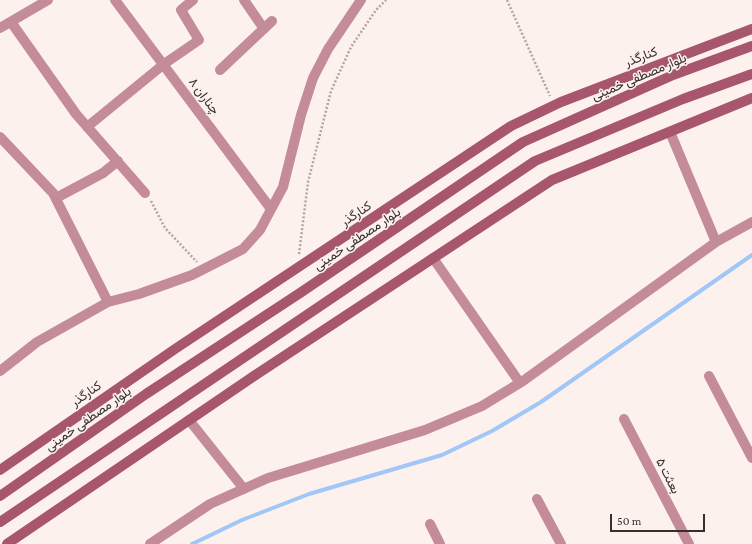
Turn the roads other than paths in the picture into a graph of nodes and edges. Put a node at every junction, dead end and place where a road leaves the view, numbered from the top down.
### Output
1 (48, 0) edge
2 (115, 0) edge
3 (193, 0) edge
4 (244, 0) edge
5 (361, 0) edge
6 (272, 21) dead end
7 (11, 22) junction
8 (0, 28) edge
9 (264, 29) junction
10 (752, 29) edge
11 (752, 46) edge
12 (164, 64) junction
13 (220, 70) dead end
14 (752, 74) edge
15 (752, 98) edge
16 (87, 126) junction
17 (670, 132) junction
18 (0, 137) edge
19 (118, 161) junction
20 (145, 193) road end
21 (56, 198) junction
22 (271, 209) junction
23 (752, 222) edge
24 (716, 242) junction
25 (433, 258) junction
26 (108, 302) junction
27 (0, 370) edge
28 (709, 376) dead end
29 (520, 383) junction
30 (624, 419) dead end
31 (189, 420) junction
32 (752, 458) edge
33 (4, 464) edge
34 (0, 470) edge
35 (244, 489) junction
36 (0, 496) edge
37 (537, 499) dead end
38 (0, 522) edge
39 (430, 524) dead end
40 (7, 544) edge
41 (150, 544) edge
42 (440, 544) edge
43 (561, 544) edge
44 (688, 544) edge

1 - 7 street
2 - 12 street, چناران ۸
3 - 12 street
4 - 9 street
5 - 22 street
6 - 9 street
7 - 8 street
7 - 16 street
9 - 13 street
10 - 33 street, کنارگذر
11 - 36 street, بلوار مصطفی خمینی
12 - 16 street
12 - 22 street, چناران ۸
14 - 38 street
15 - 17 street
16 - 19 street
17 - 24 street
17 - 25 street
18 - 21 street
19 - 20 street
19 - 21 street
21 - 26 street
22 - 26 street
23 - 24 street
24 - 29 street
25 - 29 street
25 - 31 street
26 - 27 street
28 - 32 street
29 - 35 street
30 - 44 street, بعثت ۵
31 - 35 street
31 - 40 street
33 - 34 street, کنارگذر
35 - 41 street
37 - 43 street
39 - 42 street

